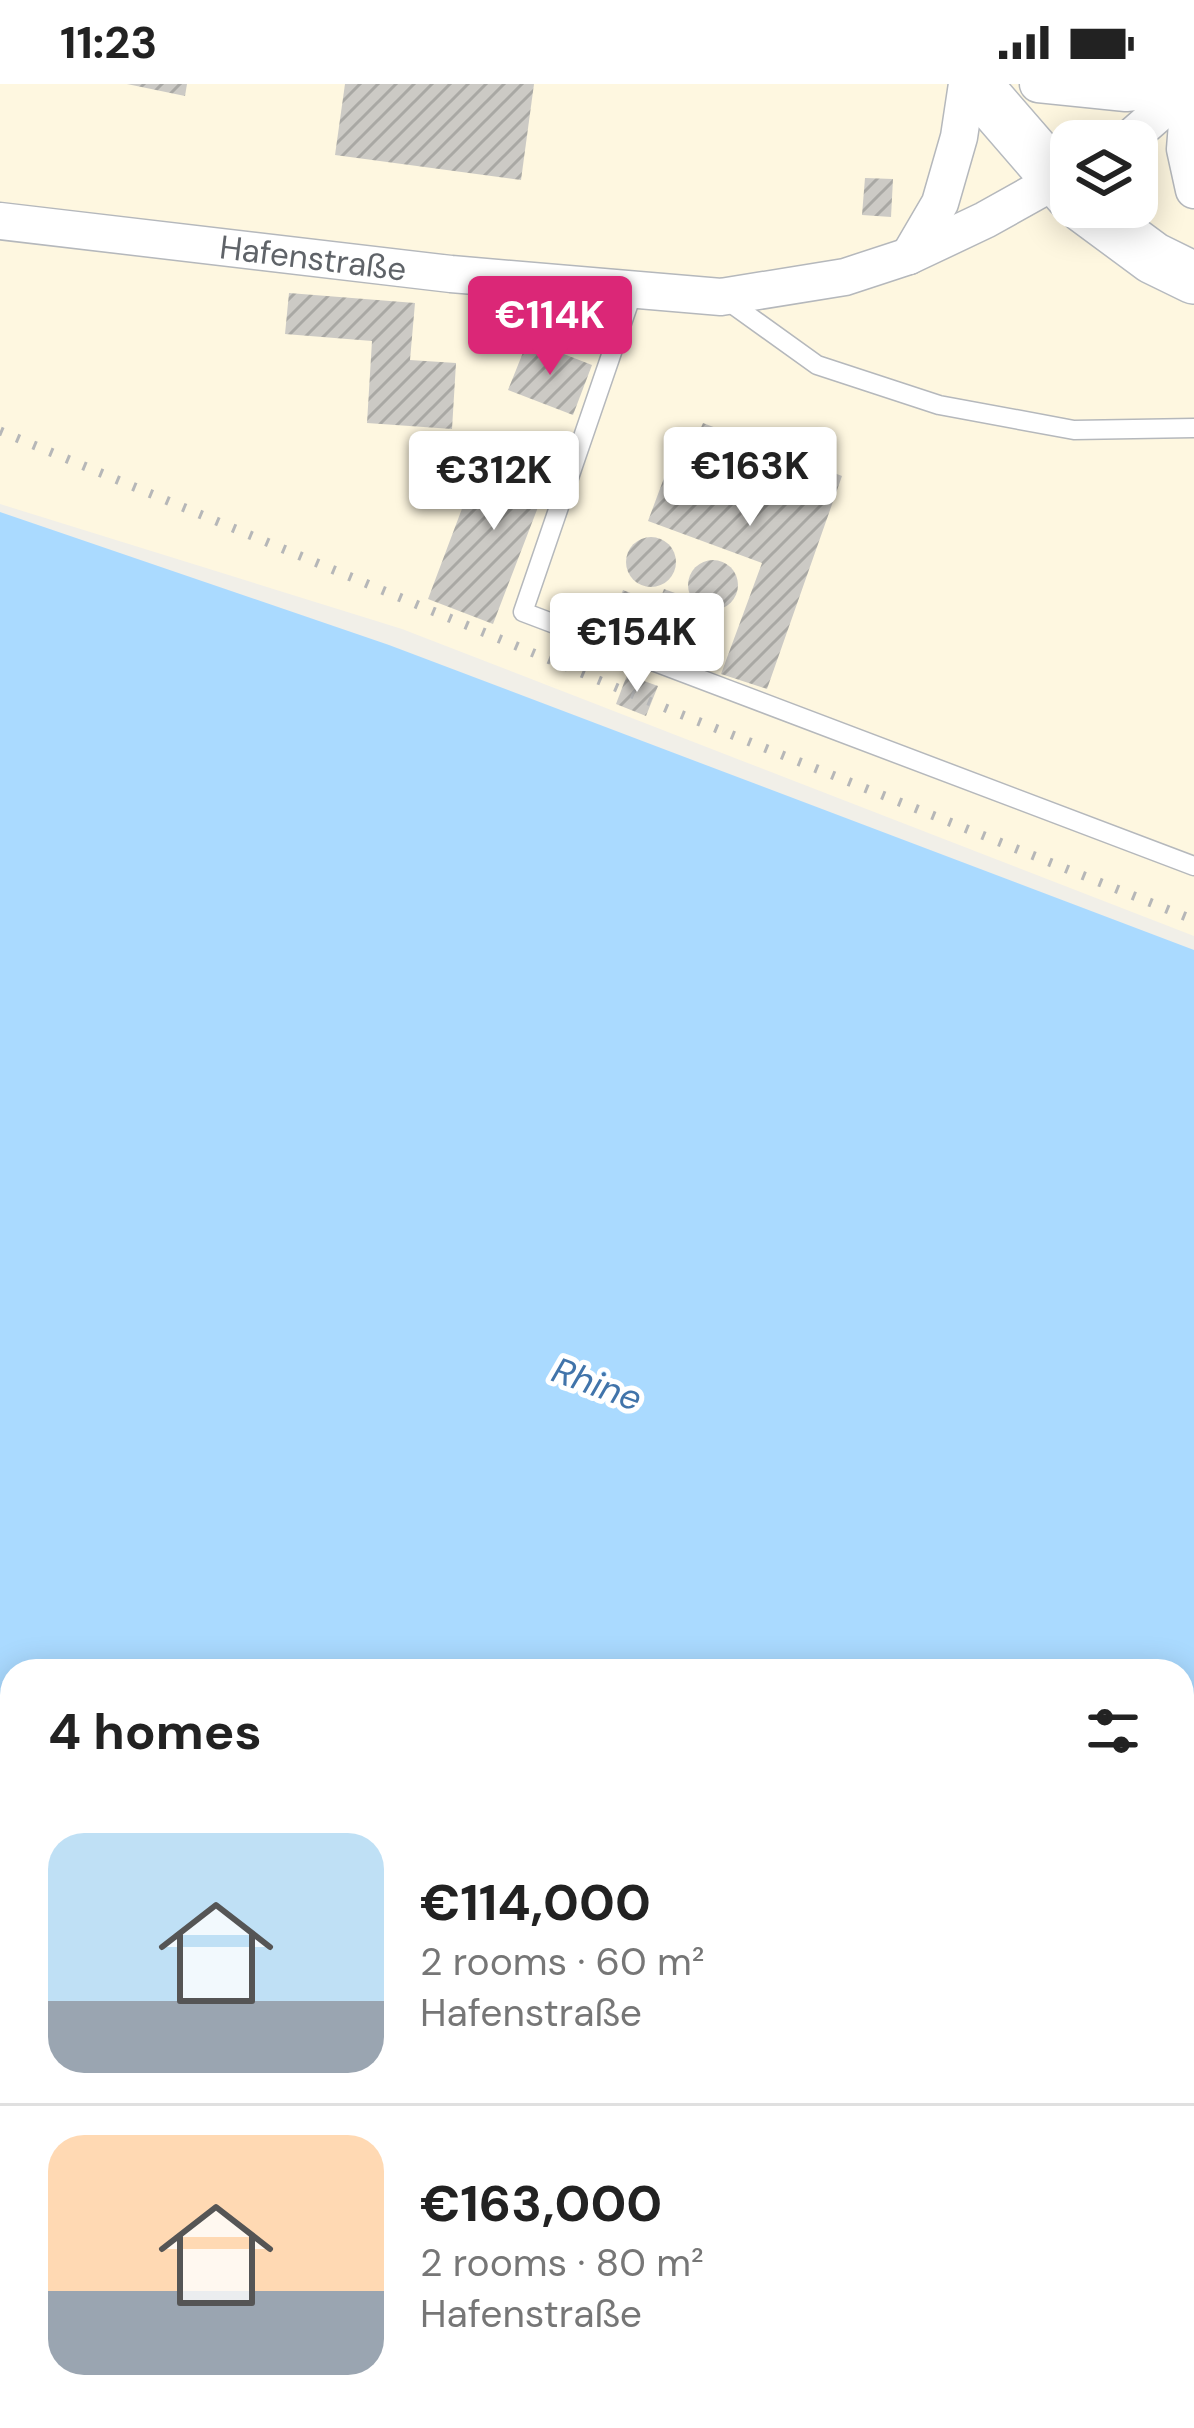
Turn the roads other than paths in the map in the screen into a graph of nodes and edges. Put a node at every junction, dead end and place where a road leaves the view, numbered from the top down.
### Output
1 (971, 84) edge
2 (1038, 84) edge
3 (1191, 85) edge
4 (1151, 120) edge
5 (1050, 167) edge
6 (1194, 190) edge
7 (1050, 196) edge
8 (0, 221) edge
9 (1107, 228) edge
10 (909, 256) junction
11 (1194, 278) edge
12 (633, 291) junction
13 (722, 297) junction
14 (1194, 428) edge
15 (1194, 866) edge

1 - 5 main road
1 - 10 street
2 - 3 street
3 - 4 street
3 - 6 street
7 - 10 street, Hafenstraße
8 - 12 street, Hafenstraße
9 - 11 main road
10 - 13 street, Hafenstraße
12 - 13 street, Hafenstraße
12 - 15 lane
13 - 14 lane

